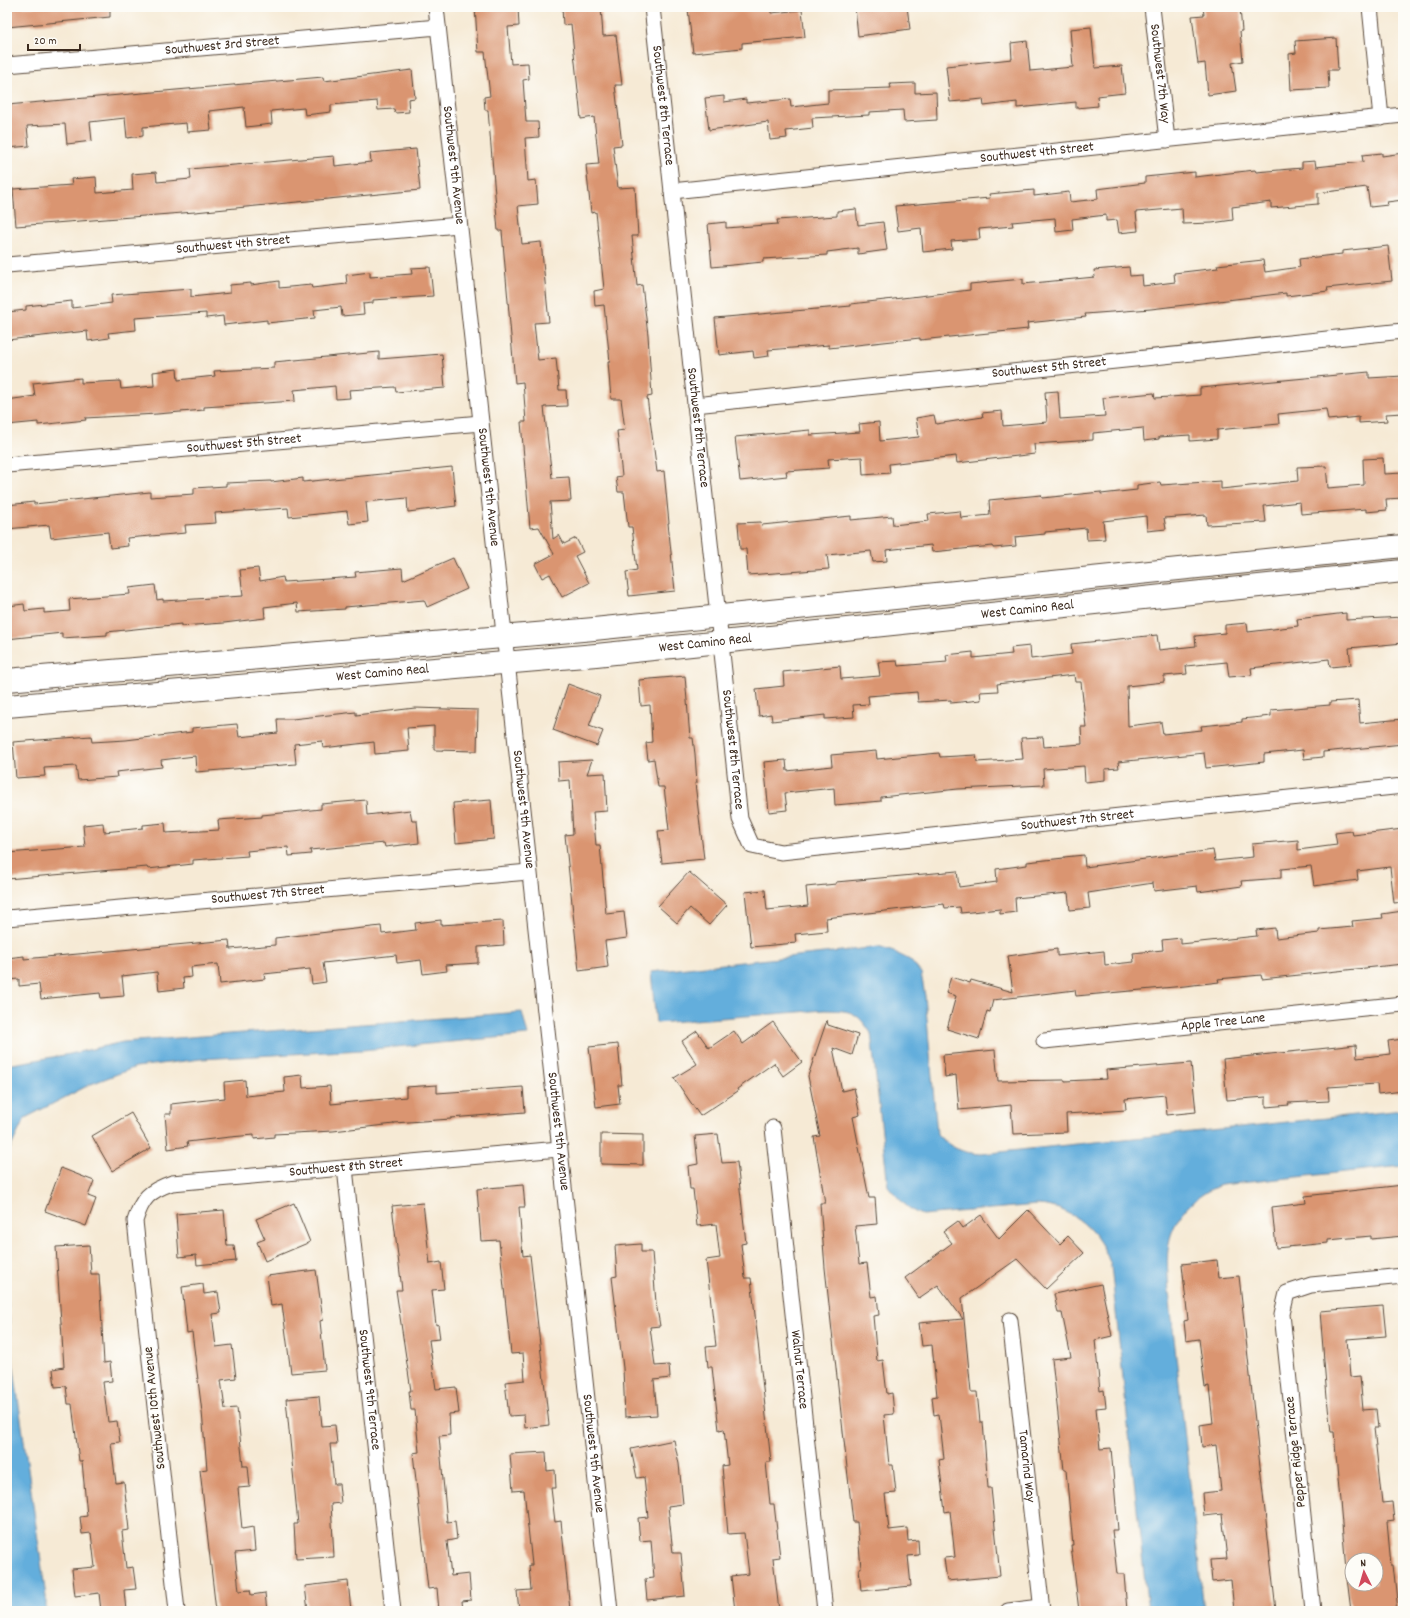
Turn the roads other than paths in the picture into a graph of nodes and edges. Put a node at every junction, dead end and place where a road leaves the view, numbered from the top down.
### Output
1 (436, 7) edge
2 (652, 7) edge
3 (1152, 7) edge
4 (1370, 7) edge
5 (438, 27) junction
6 (7, 65) edge
7 (1403, 115) edge
8 (1381, 118) junction
9 (1167, 140) junction
10 (672, 191) junction
11 (459, 225) junction
12 (7, 265) edge
13 (1403, 331) edge
14 (695, 405) junction
15 (481, 423) junction
16 (7, 465) edge
17 (1403, 546) edge
18 (1160, 570) junction
19 (1403, 571) edge
20 (1163, 596) junction
21 (718, 616) junction
22 (504, 636) junction
23 (720, 642) junction
24 (506, 662) junction
25 (18, 679) edge
26 (30, 704) junction
27 (7, 706) edge
28 (1403, 786) edge
29 (752, 846) joint
30 (529, 872) junction
31 (7, 918) edge
32 (1403, 1004) edge
33 (1044, 1041) dead end
34 (773, 1128) dead end
35 (559, 1149) junction
36 (345, 1168) junction
37 (140, 1205) joint
38 (1403, 1276) edge
39 (1010, 1320) dead end
40 (1041, 1609) edge
41 (177, 1611) edge
42 (393, 1611) edge
43 (610, 1611) edge
44 (826, 1611) edge
45 (1008, 1611) edge
46 (1313, 1611) edge

1 - 5 street, Southwest 9th Avenue
2 - 10 street, Southwest 8th Terrace
3 - 9 street, Southwest 7th Way
4 - 8 street
5 - 6 street, Southwest 3rd Street
5 - 11 street, Southwest 9th Avenue
7 - 8 street, Southwest 4th Street
8 - 9 street, Southwest 4th Street
9 - 10 street, Southwest 4th Street
10 - 14 street, Southwest 8th Terrace
11 - 12 street, Southwest 4th Street
11 - 15 street, Southwest 9th Avenue
13 - 14 street, Southwest 5th Street
14 - 21 street, Southwest 8th Terrace
15 - 16 street, Southwest 5th Street
15 - 22 street, Southwest 9th Avenue
17 - 18 street, West Camino Real
18 - 20 street
18 - 21 street, West Camino Real
19 - 20 street, West Camino Real
20 - 23 street, West Camino Real
21 - 22 street, West Camino Real
21 - 23 street, Southwest 8th Terrace
22 - 24 street, Southwest 9th Avenue
22 - 25 street, West Camino Real
23 - 24 street, West Camino Real
23 - 29 street, Southwest 8th Terrace
24 - 26 street, West Camino Real
24 - 30 street, Southwest 9th Avenue
25 - 26 street
26 - 27 street, West Camino Real
28 - 29 street, Southwest 7th Street
30 - 31 street, Southwest 7th Street
30 - 35 street, Southwest 9th Avenue
32 - 33 street, Apple Tree Lane
34 - 44 street, Walnut Terrace
35 - 36 street, Southwest 8th Street
35 - 43 street, Southwest 9th Avenue
36 - 37 street, Southwest 8th Street
36 - 42 street, Southwest 9th Terrace
37 - 41 street, Southwest 10th Avenue
38 - 46 street, Pepper Ridge Terrace
39 - 40 street, Tamarind Way
40 - 45 street

